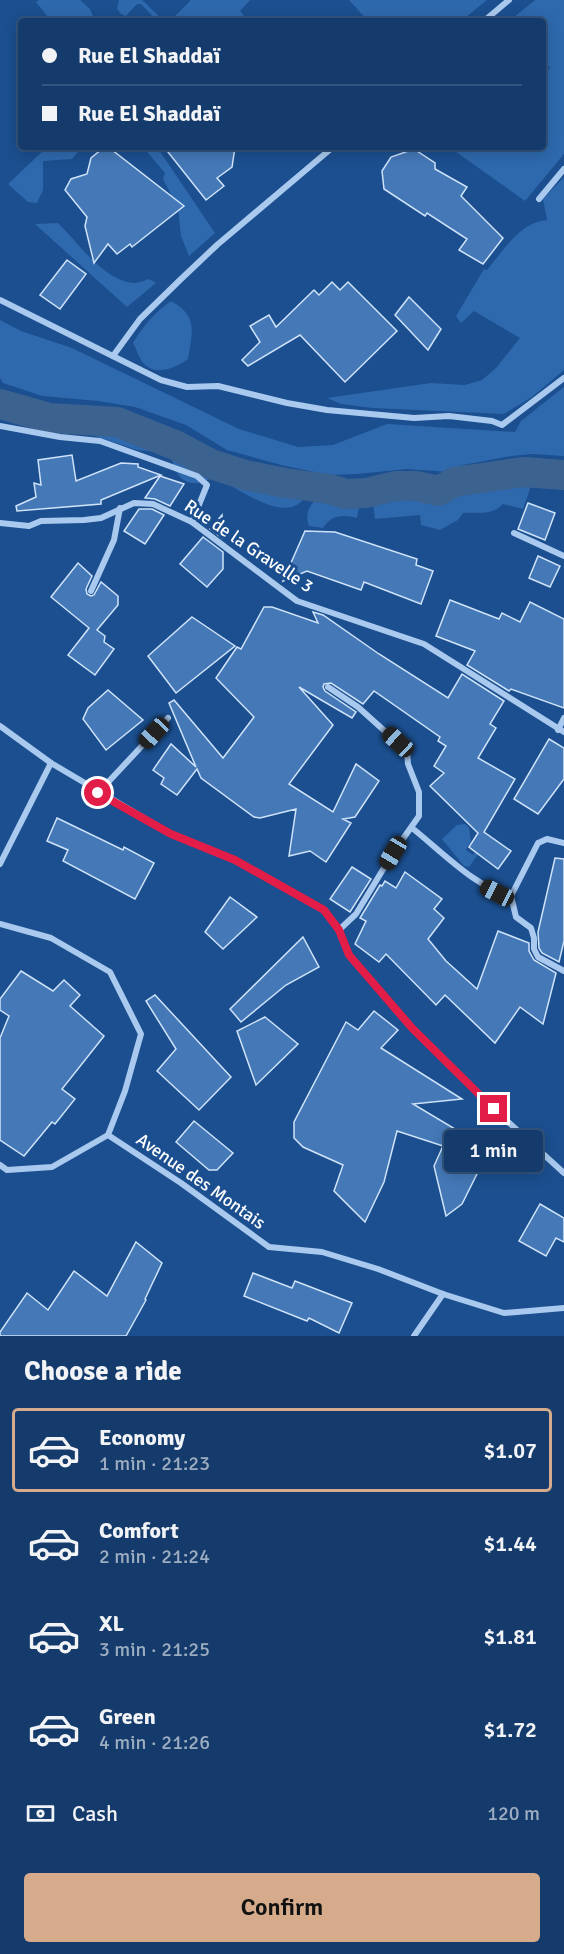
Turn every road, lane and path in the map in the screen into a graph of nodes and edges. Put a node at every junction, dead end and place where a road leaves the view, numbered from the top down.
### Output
1 (509, 0) edge
2 (488, 18) edge
3 (329, 150) edge
4 (564, 169) edge
5 (539, 199) dead end
6 (0, 300) edge
7 (113, 356) junction
8 (564, 378) edge
9 (0, 426) edge
10 (120, 508) junction
11 (192, 522) junction
12 (0, 523) edge
13 (514, 533) dead end
14 (564, 556) edge
15 (91, 591) dead end
16 (328, 687) dead end
17 (168, 718) dead end
18 (564, 718) edge
19 (0, 726) edge
20 (561, 731) edge
21 (51, 763) junction
22 (98, 793) junction
23 (412, 828) junction
24 (564, 843) edge
25 (0, 864) edge
26 (511, 896) junction
27 (0, 924) edge
28 (339, 930) junction
29 (564, 971) edge
30 (108, 1135) junction
31 (0, 1165) edge
32 (564, 1173) edge
33 (443, 1294) junction
34 (564, 1308) edge
35 (414, 1336) edge

1 - 2 street
3 - 7 street
4 - 5 street
6 - 7 street
7 - 8 street
9 - 11 street
10 - 11 street, Rue de la Gravelle 3
10 - 12 street, Rue de la Gravelle 3
10 - 15 street
11 - 20 street, Rue de la Gravelle 3
13 - 14 street
16 - 23 street
17 - 22 street
18 - 20 street
19 - 21 street
21 - 22 street
21 - 25 street
22 - 28 street
23 - 26 street
23 - 28 street
24 - 26 street
26 - 29 street
27 - 30 street, Avenue des Montais
28 - 32 street
30 - 31 street
30 - 33 street, Avenue des Montais
33 - 34 street, Avenue des Montais
33 - 35 street

